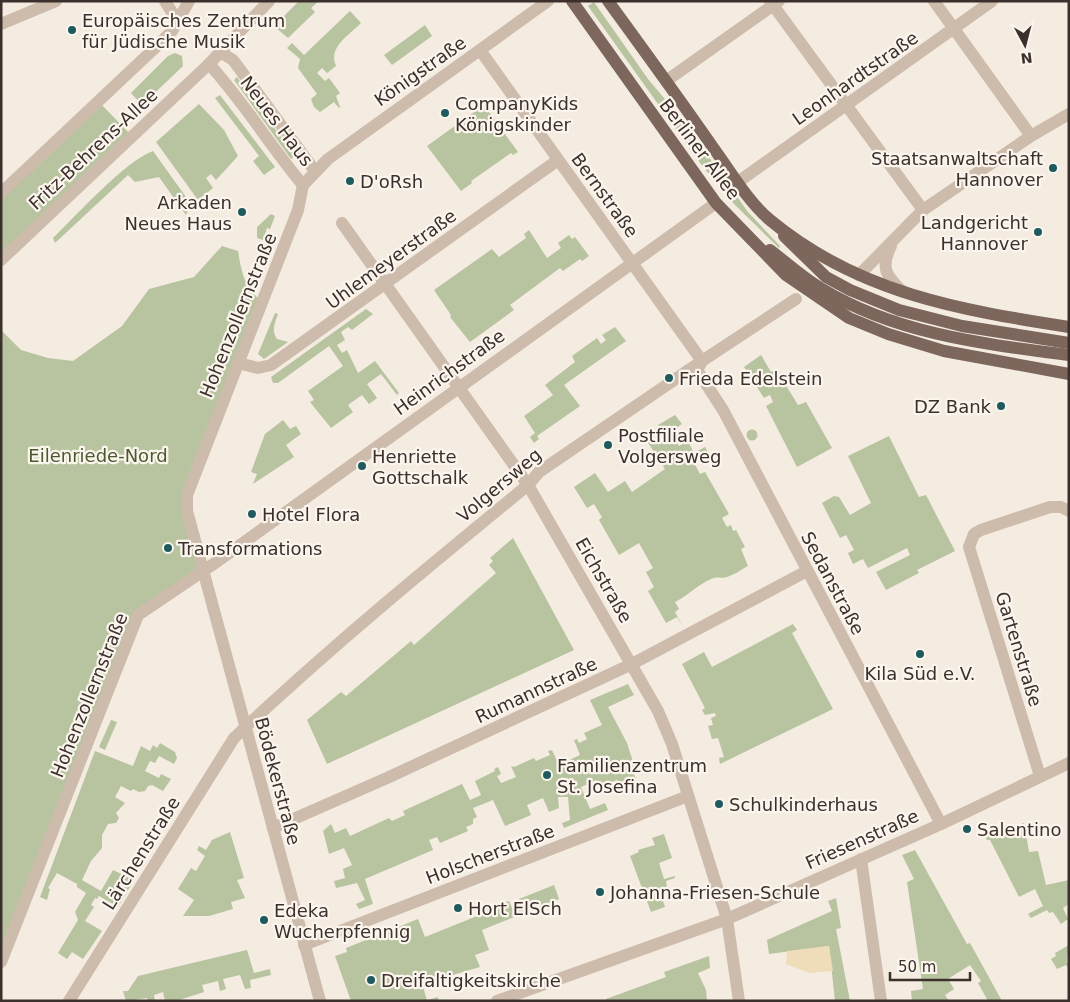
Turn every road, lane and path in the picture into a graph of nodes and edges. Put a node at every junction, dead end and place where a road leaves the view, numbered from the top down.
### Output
1 (56, 1) edge
2 (165, 1) edge
3 (189, 1) edge
4 (269, 1) edge
5 (548, 1) edge
6 (572, 1) edge
7 (608, 1) edge
8 (934, 1) edge
9 (992, 1) edge
10 (774, 3) edge
11 (1, 24) edge
12 (173, 27) junction
13 (954, 29) junction
14 (480, 50) junction
15 (220, 52) junction
16 (209, 64) junction
17 (666, 81) junction
18 (846, 105) junction
19 (1069, 114) edge
20 (1031, 136) junction
21 (558, 160) junction
22 (315, 172) junction
23 (738, 182) junction
24 (303, 185) junction
25 (1, 193) edge
26 (716, 203) junction
27 (922, 210) junction
28 (769, 220) junction
29 (342, 223) dead end
30 (745, 232) junction
31 (894, 238) junction
32 (1, 260) edge
33 (632, 263) junction
34 (859, 275) junction
35 (386, 283) junction
36 (823, 283) junction
37 (905, 294) junction
38 (796, 299) dead end
39 (1069, 328) edge
40 (1069, 343) edge
41 (1069, 355) edge
42 (702, 361) junction
43 (238, 363) junction
44 (1018, 366) junction
45 (1069, 368) edge
46 (1069, 374) edge
47 (459, 386) junction
48 (528, 485) junction
49 (1069, 511) edge
50 (203, 570) junction
51 (807, 570) junction
52 (632, 664) junction
53 (246, 727) junction
54 (1069, 763) edge
55 (1040, 776) junction
56 (688, 796) junction
57 (940, 824) junction
58 (273, 828) junction
59 (861, 859) junction
60 (727, 919) junction
61 (304, 945) junction
62 (1, 962) edge
63 (69, 1001) edge
64 (320, 1001) edge
65 (498, 1001) edge
66 (739, 1001) edge
67 (881, 1001) edge

1 - 11 street
2 - 12 street
3 - 12 street
4 - 15 street, Fritz-Behrens-Allee
5 - 14 street, Königstraße
6 - 26 main road, Berliner Allee
7 - 17 main road, Berliner Allee
8 - 13 street
9 - 13 street, Leonhardtstraße
10 - 17 street
10 - 18 street
12 - 25 street
13 - 18 street, Leonhardtstraße
13 - 20 street
14 - 21 street, Bernstraße
14 - 22 street, Königstraße
15 - 16 street, Fritz-Behrens-Allee
15 - 22 street, Neues Haus
16 - 24 street, Neues Haus
16 - 32 street, Fritz-Behrens-Allee
17 - 23 main road, Berliner Allee
18 - 23 street, Leonhardtstraße
18 - 27 street
19 - 20 street
20 - 27 street
21 - 33 street, Bernstraße
21 - 35 street, Uhlemeyerstraße
22 - 24 street, Neues Haus
23 - 28 main road, Berliner Allee
24 - 43 street, Hohenzollernstraße
26 - 30 main road, Berliner Allee
26 - 33 street, Heinrichstraße
27 - 31 street
28 - 34 main road, Berliner Allee
28 - 36 main road
29 - 35 street, Eichstraße
30 - 36 main road
30 - 44 main road, Berliner Allee
31 - 34 street
31 - 37 street
33 - 42 street, Bernstraße
33 - 47 street, Heinrichstraße
34 - 37 main road, Berliner Allee
35 - 43 street, Uhlemeyerstraße
35 - 47 street, Eichstraße
36 - 40 main road
36 - 41 main road
37 - 39 main road, Berliner Allee
38 - 42 street, Volgersweg
42 - 48 street, Volgersweg
42 - 51 street, Sedanstraße
43 - 50 street, Hohenzollernstraße
44 - 45 main road, Berliner Allee
44 - 46 main road, Berliner Allee
47 - 48 street, Eichstraße
47 - 50 street, Heinrichstraße
48 - 52 street, Eichstraße
48 - 53 street, Volgersweg
49 - 55 street, Gartenstraße
50 - 53 street, Bödekerstraße
50 - 62 street, Hohenzollernstraße
51 - 52 street, Rumannstraße
51 - 57 street, Sedanstraße
52 - 56 street, Eichstraße
52 - 58 street, Rumannstraße
53 - 58 street, Bödekerstraße
53 - 63 street, Lärchenstraße
54 - 55 street, Friesenstraße
55 - 57 street, Friesenstraße
56 - 60 street, Eichstraße
56 - 61 street, Holscherstraße
57 - 59 street, Friesenstraße
58 - 61 street, Bödekerstraße
59 - 60 street, Friesenstraße
59 - 67 street
60 - 65 street, Friesenstraße
60 - 66 street, Eichstraße
61 - 64 street, Bödekerstraße

